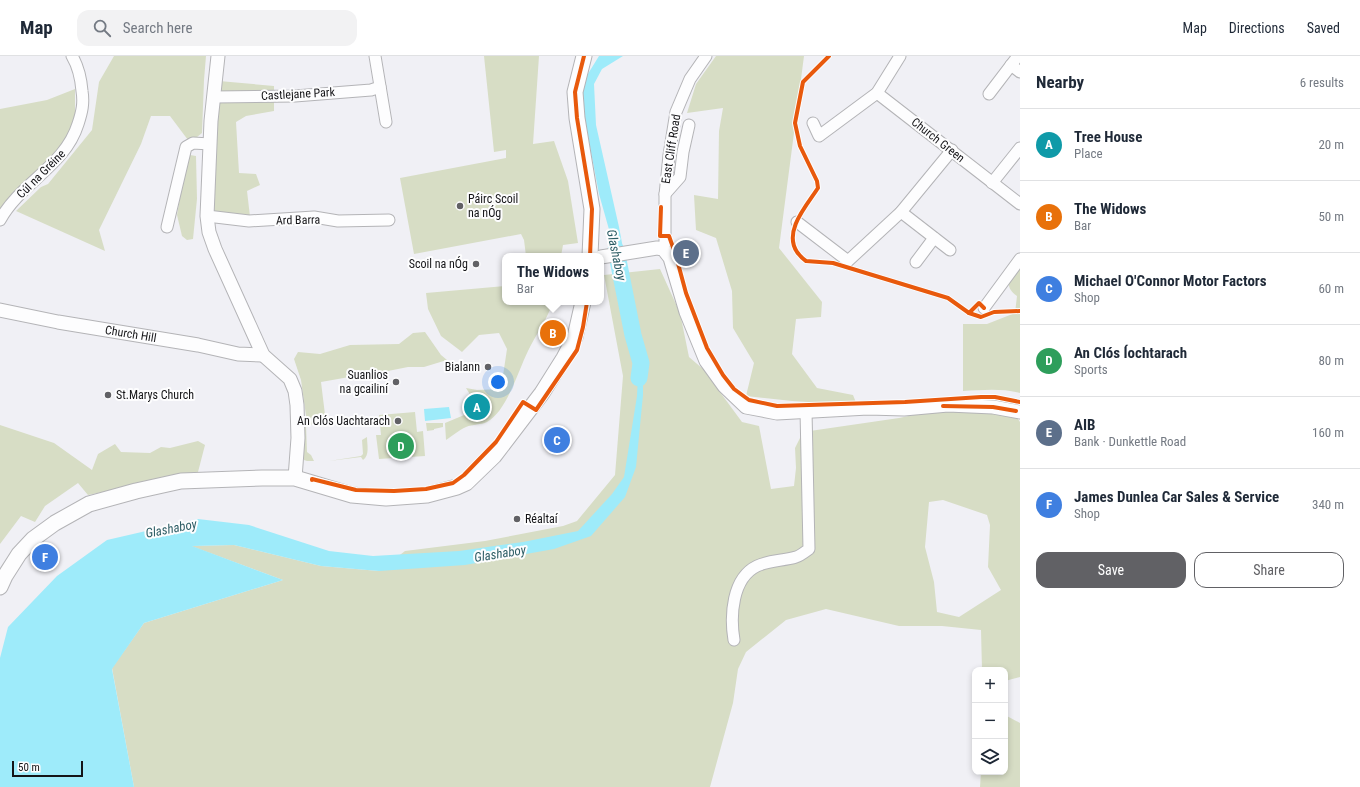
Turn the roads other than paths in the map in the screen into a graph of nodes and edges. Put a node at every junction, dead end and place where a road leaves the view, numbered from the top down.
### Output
1 (72, 56) edge
2 (218, 56) edge
3 (375, 56) edge
4 (584, 56) edge
5 (706, 56) edge
6 (900, 56) edge
7 (1018, 56) edge
8 (1016, 69) edge
9 (380, 87) junction
10 (989, 94) dead end
11 (880, 95) junction
12 (214, 97) junction
13 (386, 122) dead end
14 (813, 123) dead end
15 (690, 125) dead end
16 (210, 144) junction
17 (1020, 148) edge
18 (952, 150) junction
19 (992, 183) junction
20 (665, 194) junction
21 (1020, 204) edge
22 (901, 212) junction
23 (207, 216) junction
24 (0, 220) edge
25 (388, 220) dead end
26 (796, 222) dead end
27 (167, 227) dead end
28 (934, 238) junction
29 (660, 249) junction
30 (950, 250) dead end
31 (590, 253) edge
32 (604, 257) edge
33 (1020, 259) edge
34 (916, 262) dead end
35 (582, 305) edge
36 (984, 308) dead end
37 (0, 310) edge
38 (263, 355) junction
39 (806, 412) junction
40 (1020, 412) edge
41 (295, 478) junction
42 (0, 587) edge
43 (734, 640) dead end

1 - 24 street, Cúl na Gréine
2 - 12 street
3 - 9 street
4 - 31 main road
5 - 20 street, East Cliff Road
6 - 11 street
7 - 8 street
8 - 10 street
9 - 12 street, Castlejane Park
9 - 13 street
11 - 14 street
11 - 18 street, Church Green
12 - 16 street
15 - 20 street
16 - 23 street
16 - 27 street
17 - 19 street
18 - 19 street, Church Green
18 - 22 street
19 - 21 street, Church Green
20 - 29 street, East Cliff Road
22 - 26 street
22 - 28 street
23 - 25 street, Ard Barra
23 - 38 street
28 - 30 street
28 - 34 street
29 - 32 street
29 - 39 street
33 - 36 street
35 - 41 main road
37 - 38 street, Church Hill
38 - 41 street
39 - 40 street
39 - 43 street
41 - 42 main road

